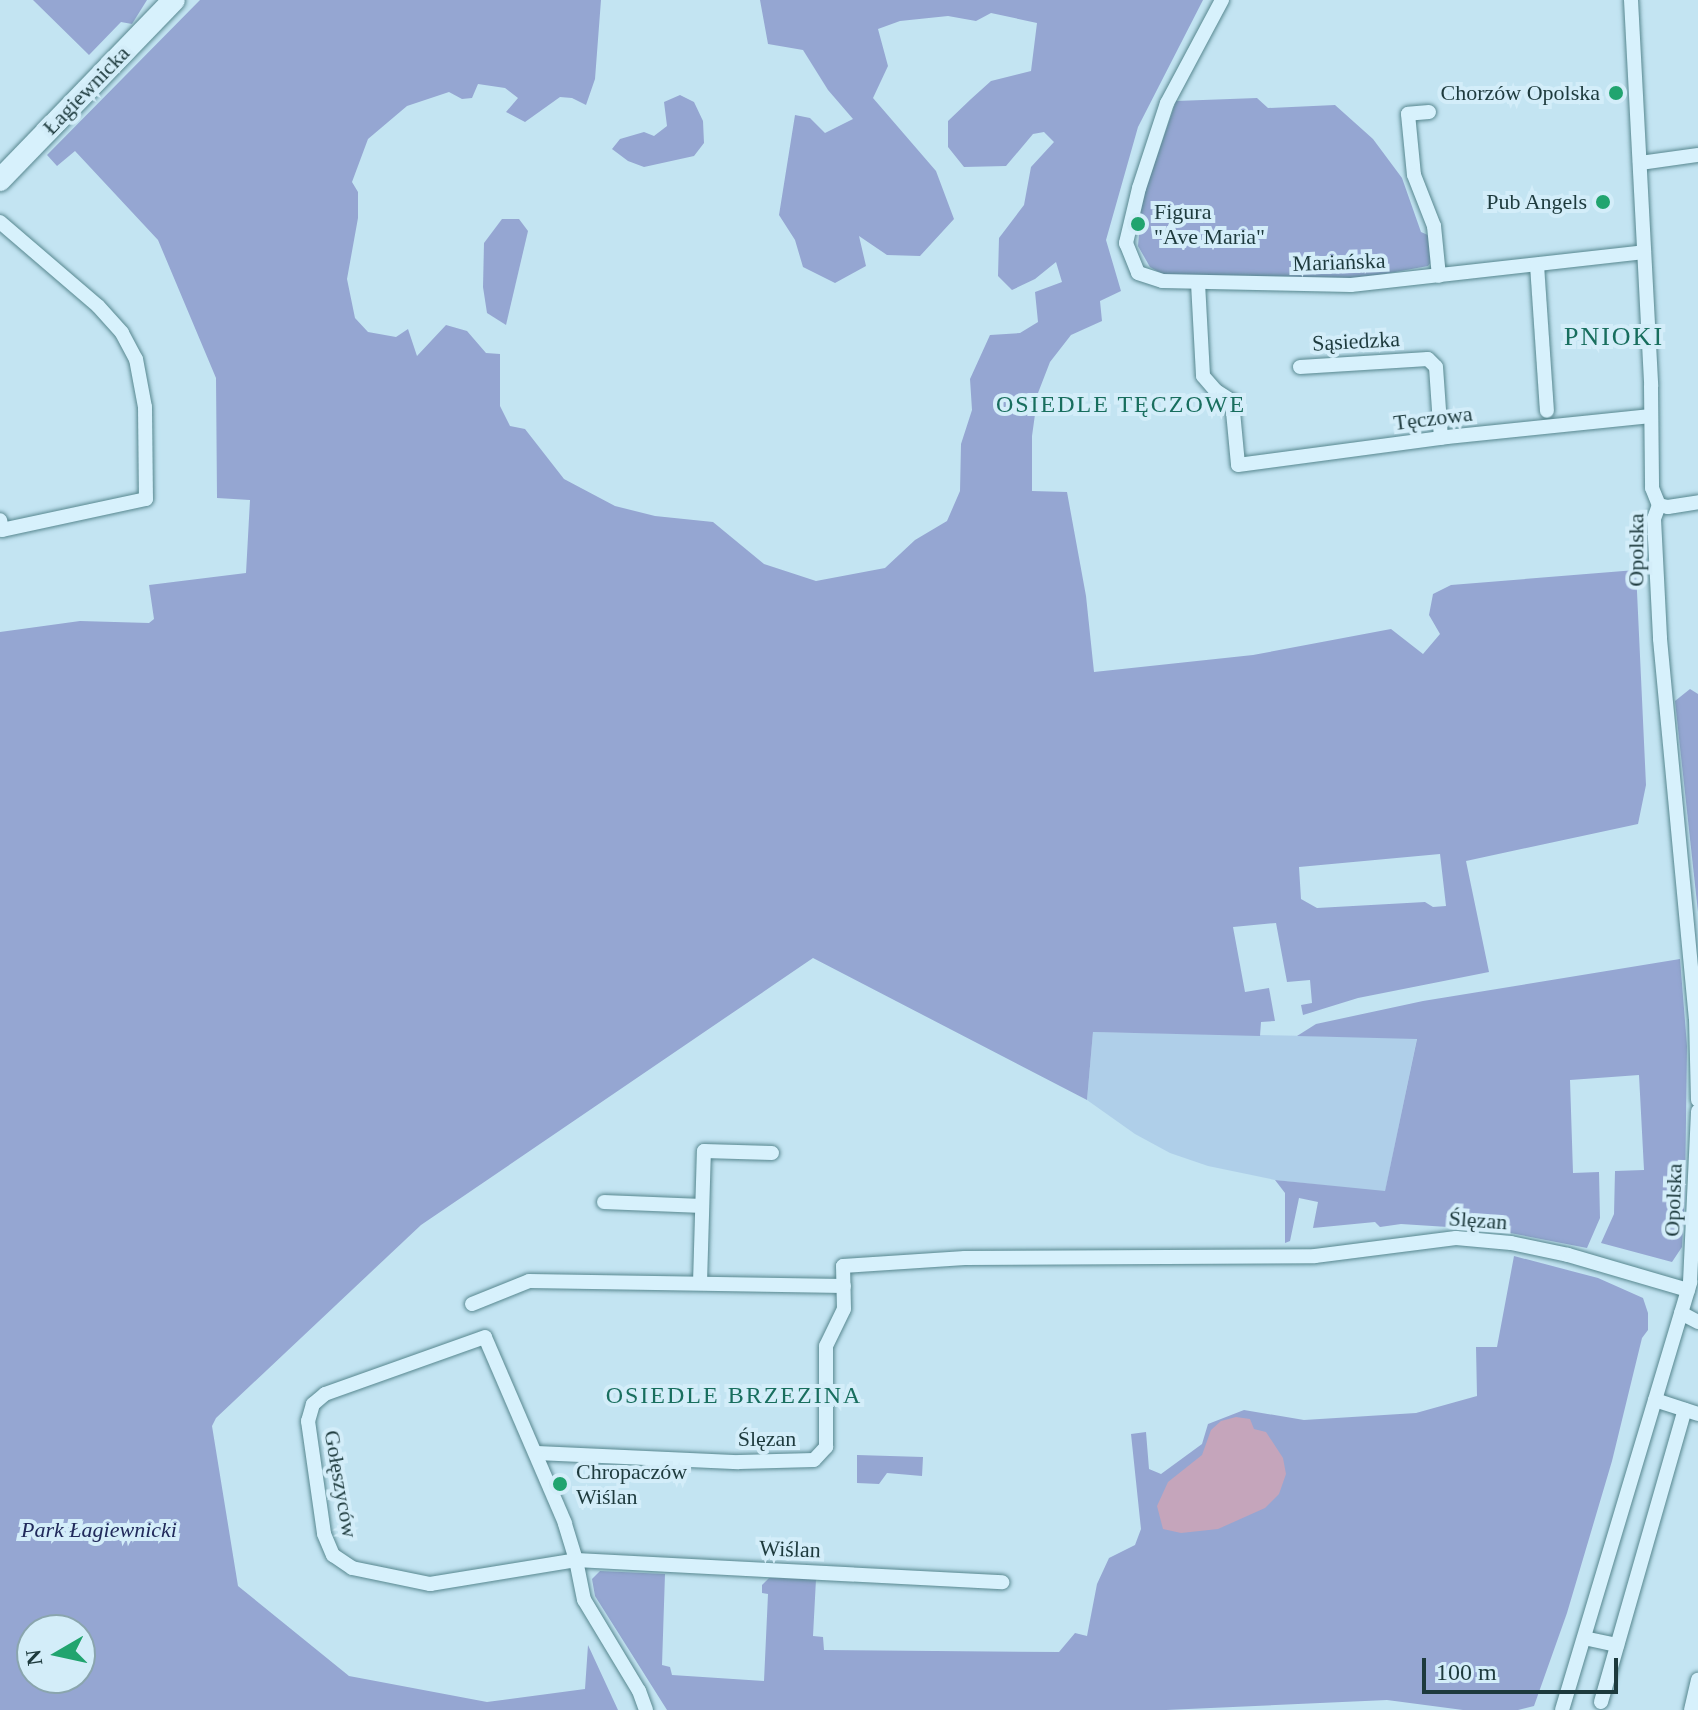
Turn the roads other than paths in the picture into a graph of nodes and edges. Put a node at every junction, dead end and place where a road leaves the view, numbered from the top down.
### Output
1 (174, 0) edge
2 (1222, 0) edge
3 (1631, 0) edge
4 (1429, 112) dead end
5 (1698, 155) edge
6 (1640, 163) junction
7 (0, 180) edge
8 (0, 222) edge
9 (1644, 252) junction
10 (1537, 265) junction
11 (1439, 276) junction
12 (1198, 283) junction
13 (1300, 367) dead end
14 (1547, 411) dead end
15 (1651, 416) junction
16 (1441, 438) junction
17 (1698, 502) edge
18 (1659, 505) junction
19 (0, 520) edge
20 (1698, 1100) edge
21 (1698, 1111) edge
22 (772, 1153) dead end
23 (1697, 1188) edge
24 (604, 1202) dead end
25 (702, 1206) junction
26 (700, 1283) junction
27 (844, 1286) junction
28 (1688, 1290) junction
29 (472, 1304) dead end
30 (1681, 1313) junction
31 (1698, 1322) edge
32 (1655, 1400) junction
33 (1691, 1412) edge
34 (537, 1453) junction
35 (576, 1560) junction
36 (1002, 1582) dead end
37 (1584, 1638) junction
38 (1617, 1645) junction
39 (1698, 1680) edge
40 (1601, 1702) dead end
41 (646, 1710) edge
42 (1562, 1710) edge
43 (1691, 1710) edge

1 - 7 street, Łagiewnicka
2 - 12 street, Mariańska
3 - 6 street, Opolska
4 - 11 street
5 - 6 street
6 - 9 street, Opolska
8 - 19 street
9 - 10 street, Mariańska
9 - 15 street, Opolska
10 - 11 street, Mariańska
10 - 14 street
11 - 12 street, Mariańska
12 - 16 street, Tęczowa
13 - 16 street, Sąsiedzka
15 - 16 street, Tęczowa
15 - 18 street, Opolska
17 - 18 street
18 - 20 street, Opolska
21 - 23 street, Opolska
22 - 25 street
23 - 28 street, Opolska
24 - 25 street
25 - 26 street
26 - 27 street
26 - 29 street
27 - 28 street, Ślęzan
27 - 34 street, Ślęzan
28 - 30 street
30 - 31 street
30 - 32 street
32 - 33 street
32 - 37 street
33 - 38 street
34 - 35 street
34 - 35 street, Gołęszyców
35 - 36 street, Wiślan
35 - 41 street
37 - 38 street
37 - 42 street
38 - 40 street
39 - 43 street

